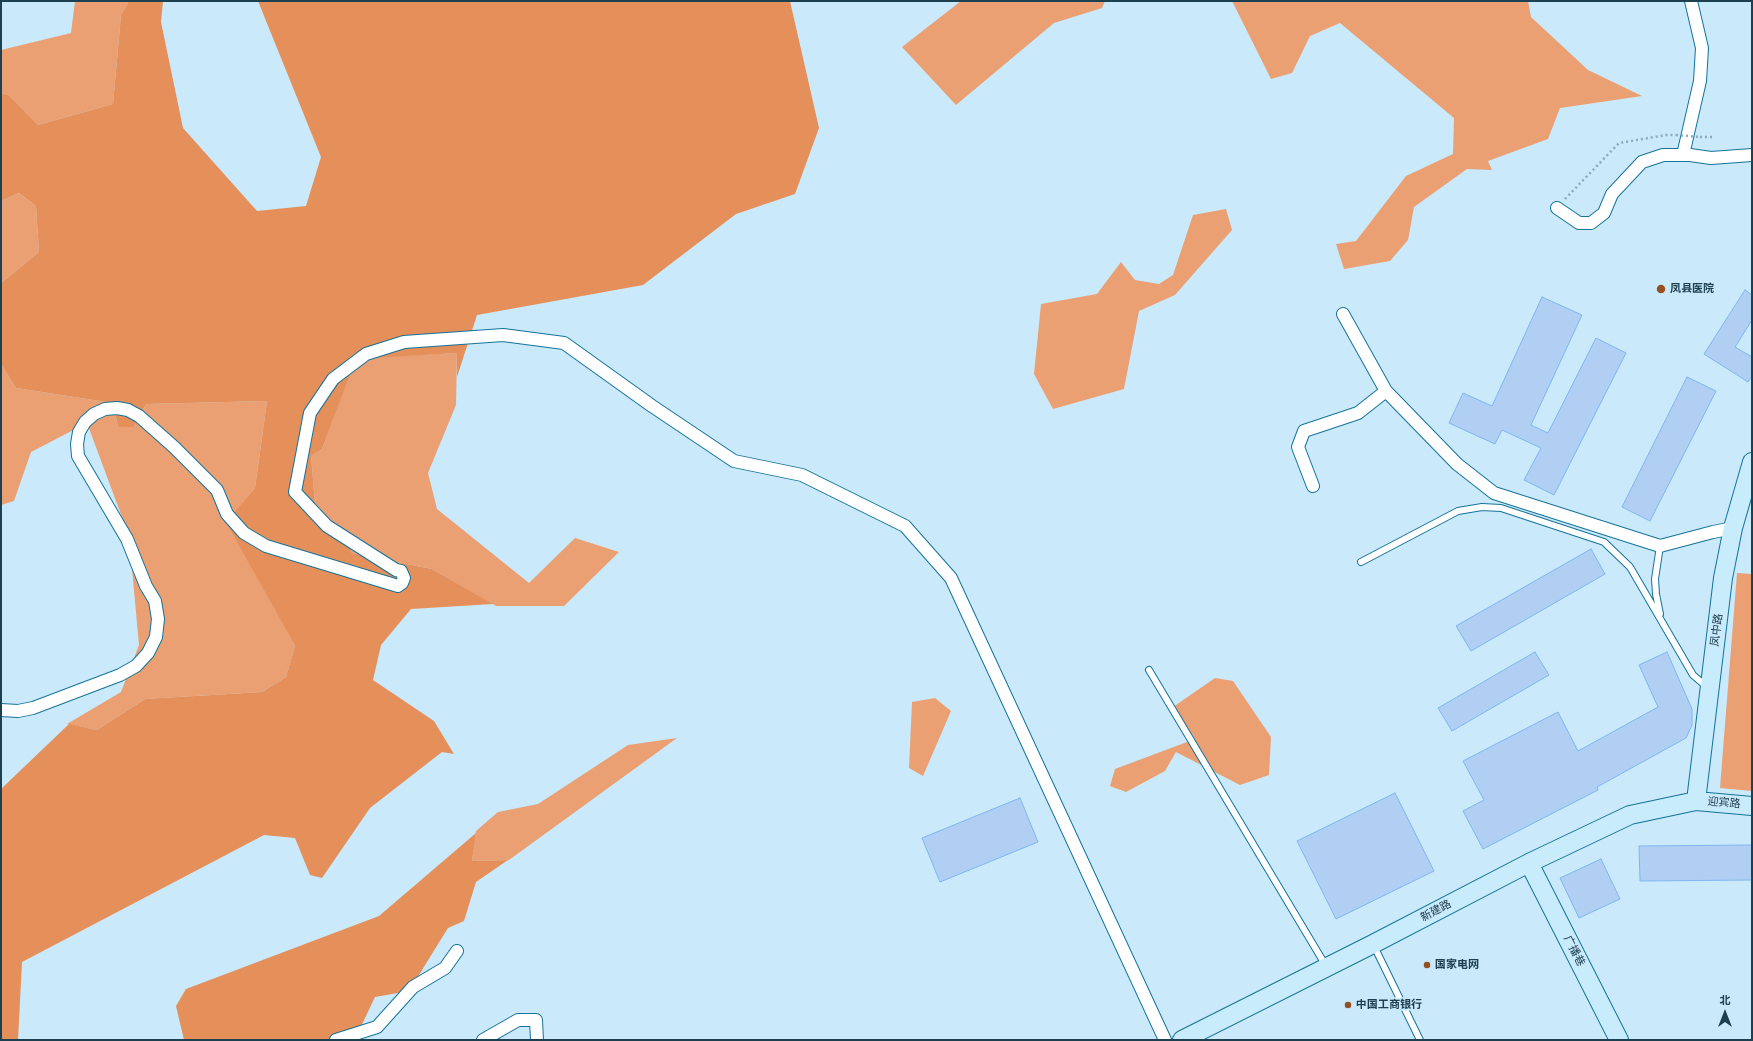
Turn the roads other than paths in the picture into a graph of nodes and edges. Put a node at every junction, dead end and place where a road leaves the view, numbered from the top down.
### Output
1 (1691, 1) edge
2 (1683, 155) junction
3 (1752, 155) edge
4 (1557, 208) road end
5 (1343, 314) dead end
6 (1386, 391) junction
7 (1752, 462) edge
8 (1313, 486) dead end
9 (1734, 528) junction
10 (1660, 546) junction
11 (1361, 562) dead end
12 (1662, 623) junction
13 (1149, 670) dead end
14 (1710, 690) junction
15 (1, 710) edge
16 (1696, 801) junction
17 (1752, 806) edge
18 (1529, 862) junction
19 (1373, 944) junction
20 (457, 951) dead end
21 (1327, 967) junction
22 (1212, 1033) edge
23 (336, 1040) edge
24 (483, 1040) edge
25 (537, 1040) edge
26 (1165, 1040) edge
27 (1182, 1040) edge
28 (1420, 1040) edge
29 (1619, 1040) edge

1 - 2 street
2 - 3 street
2 - 4 street
5 - 6 street
6 - 8 street
6 - 10 street
7 - 9 main road, 凤中路
9 - 10 street
9 - 14 main road, 凤中路
10 - 12 lane
11 - 12 lane
12 - 14 lane
13 - 21 lane
14 - 16 main road, 凤中路
15 - 26 street
16 - 17 main road, 迎宾路
16 - 18 main road, 新建路
18 - 19 main road, 新建路
18 - 29 main road, 广播巷
19 - 21 main road, 新建路
19 - 28 lane
20 - 23 street
21 - 22 main road, 新建路
22 - 27 main road, 新建路
24 - 25 street

